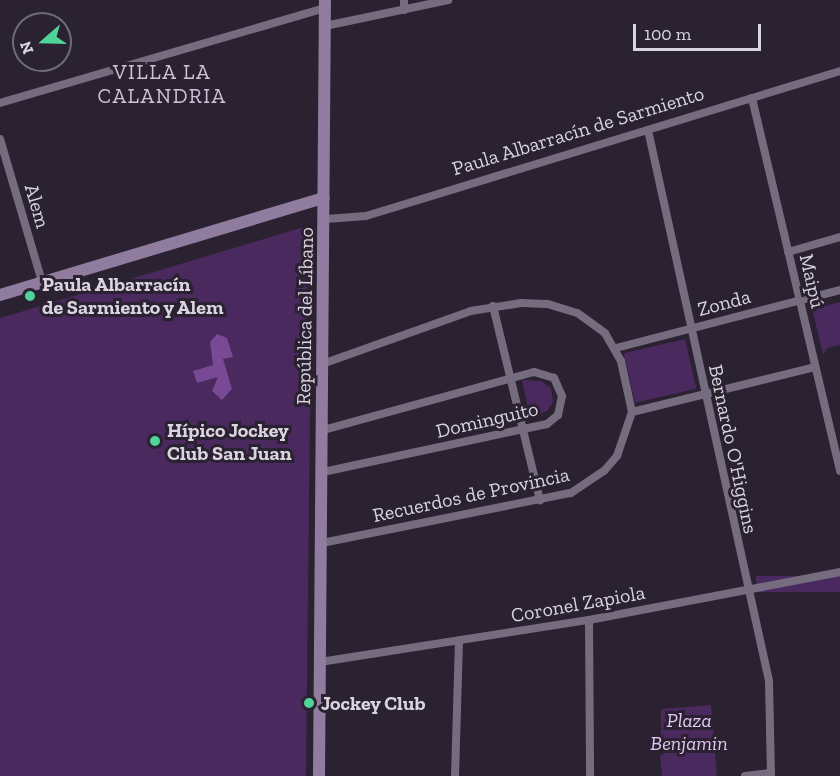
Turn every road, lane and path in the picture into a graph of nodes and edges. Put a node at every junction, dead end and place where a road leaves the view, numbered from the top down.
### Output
1 (404, 0) edge
2 (448, 0) edge
3 (325, 4) edge
4 (404, 10) junction
5 (325, 26) junction
6 (840, 71) edge
7 (752, 98) junction
8 (0, 103) edge
9 (648, 130) junction
10 (0, 139) edge
11 (324, 198) junction
12 (326, 219) junction
13 (840, 237) edge
14 (788, 252) junction
15 (42, 282) junction
16 (840, 290) edge
17 (0, 295) edge
18 (800, 300) junction
19 (493, 306) junction
20 (690, 329) junction
21 (616, 348) junction
22 (325, 363) junction
23 (815, 367) junction
24 (513, 377) junction
25 (704, 394) junction
26 (633, 412) junction
27 (323, 430) junction
28 (523, 430) junction
29 (840, 471) edge
30 (323, 472) junction
31 (540, 500) junction
32 (322, 543) junction
33 (840, 572) edge
34 (746, 590) junction
35 (589, 620) junction
36 (459, 641) junction
37 (320, 663) junction
38 (771, 775) edge
39 (319, 776) edge
40 (455, 776) edge
41 (590, 776) edge
42 (745, 776) edge

1 - 4 street
2 - 4 street
3 - 5 main road, República del Líbano
3 - 8 street
4 - 5 street
5 - 11 main road, República del Líbano
6 - 7 street, Paula Albarracín de Sarmiento
7 - 9 street, Paula Albarracín de Sarmiento
7 - 14 street, Maipú
9 - 12 street, Paula Albarracín de Sarmiento
9 - 20 street, Bernardo O'Higgins
10 - 15 street, Alem
11 - 12 main road, República del Líbano
11 - 15 main road
12 - 22 main road, República del Líbano
13 - 14 street
14 - 18 street, Maipú
15 - 17 main road
16 - 18 street, Zonda
18 - 20 street, Zonda
18 - 23 street, Maipú
19 - 21 street
19 - 22 street
19 - 24 street
20 - 21 street, Zonda
20 - 25 street, Bernardo O'Higgins
21 - 26 street
22 - 27 main road, República del Líbano
23 - 25 street
23 - 29 street, Maipú
24 - 27 street, Dominguito
24 - 28 street
24 - 28 street, Dominguito
25 - 26 street
25 - 34 street, Bernardo O'Higgins
26 - 31 street, Recuerdos de Provincia
27 - 30 main road, República del Líbano
28 - 30 street, Dominguito
28 - 31 street
30 - 32 main road, República del Líbano
31 - 32 street, Recuerdos de Provincia
32 - 37 main road, República del Líbano
33 - 34 street, Coronel Zapiola
34 - 35 street, Coronel Zapiola
34 - 38 street, Bernardo O'Higgins
35 - 36 street, Coronel Zapiola
35 - 41 street
36 - 37 street, Coronel Zapiola
36 - 40 street
37 - 39 main road, República del Líbano
38 - 42 street

